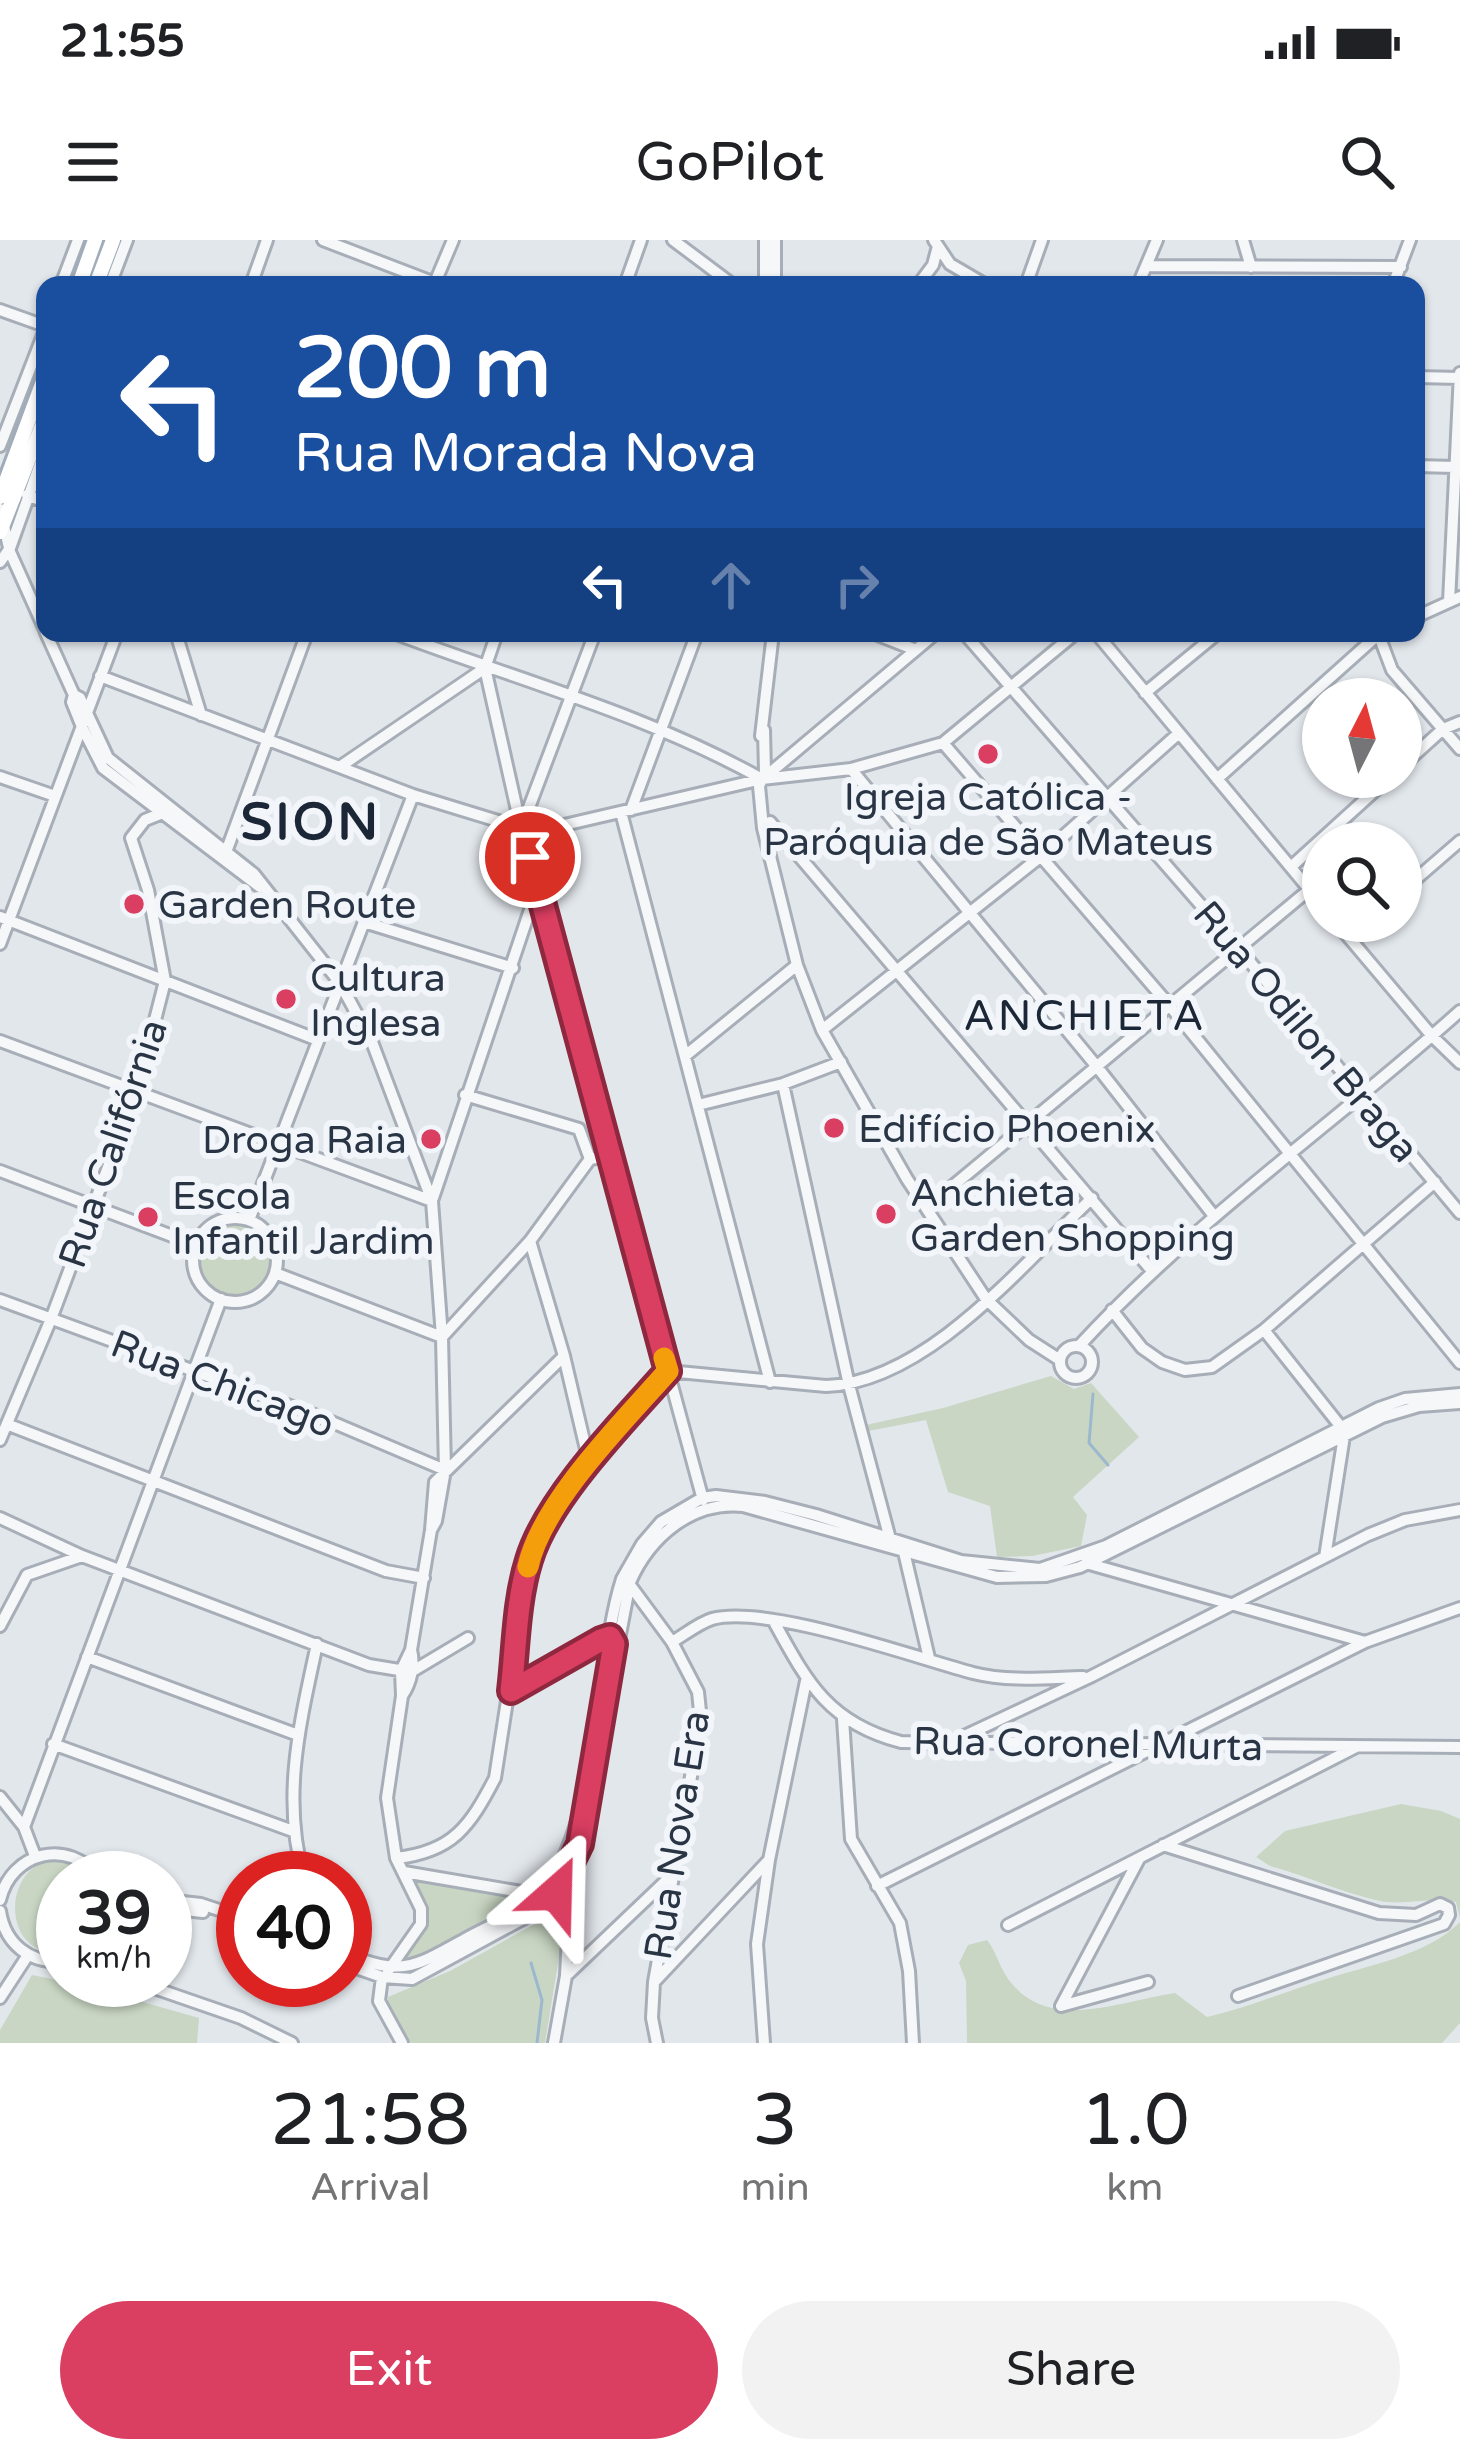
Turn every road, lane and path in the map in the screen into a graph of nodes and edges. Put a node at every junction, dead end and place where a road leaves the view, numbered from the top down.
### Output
1 (78, 240) edge
2 (95, 240) edge
3 (113, 240) edge
4 (127, 240) edge
5 (267, 240) edge
6 (323, 240) edge
7 (453, 240) edge
8 (641, 240) edge
9 (673, 240) edge
10 (764, 240) edge
11 (775, 240) edge
12 (1042, 240) edge
13 (1157, 240) edge
14 (1243, 240) edge
15 (1410, 240) edge
16 (937, 242) edge
17 (1148, 266) junction
18 (1252, 267) junction
19 (1401, 267) junction
20 (65, 276) edge
21 (87, 276) edge
22 (90, 276) edge
23 (113, 276) edge
24 (254, 276) edge
25 (415, 276) edge
26 (439, 276) edge
27 (628, 276) edge
28 (719, 276) edge
29 (769, 276) edge
30 (771, 276) edge
31 (925, 276) edge
32 (971, 276) edge
33 (1029, 276) edge
34 (1143, 276) edge
35 (1397, 276) edge
36 (0, 310) edge
37 (36, 324) edge
38 (36, 352) edge
39 (1459, 376) edge
40 (1425, 377) edge
41 (36, 400) edge
42 (36, 439) edge
43 (0, 446) edge
44 (1425, 466) edge
45 (1455, 467) junction
46 (36, 472) edge
47 (27, 495) junction
48 (0, 496) edge
49 (36, 498) edge
50 (1, 522) edge
51 (5, 546) edge
52 (0, 563) edge
53 (20, 572) junction
54 (1454, 600) edge
55 (36, 608) edge
56 (1425, 613) edge
57 (51, 642) edge
58 (114, 642) edge
59 (179, 642) edge
60 (304, 642) edge
61 (417, 642) edge
62 (494, 642) edge
63 (592, 642) edge
64 (693, 642) edge
65 (772, 642) edge
66 (896, 642) edge
67 (926, 642) edge
68 (972, 642) edge
69 (1065, 642) edge
70 (1103, 642) edge
71 (1207, 642) edge
72 (1369, 642) edge
73 (1382, 642) edge
74 (916, 650) junction
75 (485, 668) junction
76 (98, 682) junction
77 (1012, 687) junction
78 (1145, 693) junction
79 (572, 694) junction
80 (77, 696) junction
81 (88, 713) junction
82 (200, 715) junction
83 (1460, 722) edge
84 (82, 727) junction
85 (659, 728) junction
86 (1443, 729) junction
87 (1179, 733) junction
88 (267, 738) junction
89 (943, 743) junction
90 (1422, 748) edge
91 (1460, 749) edge
92 (340, 766) junction
93 (851, 770) junction
94 (0, 777) edge
95 (762, 779) junction
96 (1217, 779) junction
97 (144, 789) junction
98 (413, 795) junction
99 (56, 796) junction
100 (1108, 797) junction
101 (1367, 798) edge
102 (146, 803) junction
103 (626, 811) junction
104 (523, 813) junction
105 (160, 814) junction
106 (145, 820) junction
107 (770, 822) junction
108 (521, 828) junction
109 (768, 838) junction
110 (786, 839) junction
111 (1460, 841) edge
112 (226, 852) junction
113 (1040, 857) junction
114 (1292, 866) junction
115 (1422, 874) edge
116 (1302, 879) edge
117 (538, 886) junction
118 (263, 888) junction
119 (1302, 897) edge
120 (968, 915) junction
121 (4, 919) edge
122 (364, 922) junction
123 (548, 924) junction
124 (525, 929) junction
125 (1352, 942) edge
126 (0, 944) edge
127 (1240, 950) junction
128 (796, 965) junction
129 (513, 968) junction
130 (898, 970) junction
131 (165, 982) junction
132 (340, 983) junction
133 (1170, 1006) junction
134 (1460, 1011) edge
135 (821, 1030) junction
136 (1432, 1036) junction
137 (318, 1040) junction
138 (0, 1041) edge
139 (685, 1056) junction
140 (841, 1062) junction
141 (1460, 1063) edge
142 (1098, 1068) junction
143 (783, 1084) junction
144 (137, 1090) junction
145 (465, 1095) junction
146 (1363, 1097) junction
147 (698, 1106) junction
148 (595, 1107) junction
149 (1027, 1123) junction
150 (579, 1129) junction
151 (279, 1144) junction
152 (1292, 1154) junction
153 (608, 1156) junction
154 (590, 1159) junction
155 (903, 1167) junction
156 (611, 1171) junction
157 (0, 1172) edge
158 (1435, 1182) junction
159 (1092, 1198) junction
160 (432, 1201) junction
161 (930, 1204) junction
162 (94, 1206) junction
163 (1460, 1213) edge
164 (1214, 1216) junction
165 (249, 1220) junction
166 (950, 1240) junction
167 (530, 1241) junction
168 (196, 1244) junction
169 (1362, 1244) junction
170 (1153, 1272) junction
171 (275, 1274) junction
172 (221, 1299) junction
173 (986, 1299) junction
174 (0, 1300) edge
175 (1112, 1310) junction
176 (51, 1319) junction
177 (1264, 1330) junction
178 (442, 1337) junction
179 (564, 1356) junction
180 (1460, 1363) edge
181 (192, 1370) junction
182 (668, 1371) junction
183 (770, 1382) junction
184 (849, 1385) junction
185 (1460, 1394) edge
186 (1460, 1403) edge
187 (9, 1425) junction
188 (1342, 1431) junction
189 (0, 1440) edge
190 (589, 1462) junction
191 (445, 1471) junction
192 (151, 1480) junction
193 (708, 1501) junction
194 (1460, 1510) edge
195 (0, 1518) edge
196 (890, 1539) junction
197 (904, 1552) junction
198 (82, 1556) junction
199 (1325, 1557) junction
200 (1082, 1562) junction
201 (120, 1568) junction
202 (424, 1578) junction
203 (626, 1581) junction
204 (1225, 1605) junction
205 (521, 1606) junction
206 (1454, 1609) edge
207 (507, 1617) dead end
208 (773, 1620) junction
209 (1460, 1620) edge
210 (0, 1626) edge
211 (610, 1637) junction
212 (468, 1638) dead end
213 (672, 1642) junction
214 (1365, 1642) junction
215 (317, 1644) junction
216 (87, 1657) junction
217 (614, 1658) junction
218 (928, 1658) junction
219 (406, 1671) junction
220 (1092, 1676) junction
221 (806, 1681) junction
222 (511, 1691) junction
223 (843, 1720) junction
224 (298, 1735) junction
225 (955, 1740) junction
226 (52, 1744) junction
227 (1162, 1745) junction
228 (1359, 1745) junction
229 (1460, 1747) edge
230 (0, 1797) edge
231 (24, 1827) junction
232 (292, 1831) junction
233 (1163, 1845) junction
234 (297, 1851) edge
235 (35, 1856) joint
236 (1141, 1856) junction
237 (396, 1858) junction
238 (769, 1860) junction
239 (404, 1872) junction
240 (675, 1873) junction
241 (877, 1886) junction
242 (543, 1898) junction
243 (0, 1900) edge
244 (0, 1912) edge
245 (1416, 1915) junction
246 (1009, 1925) dead end
247 (1430, 1928) junction
248 (28, 1955) junction
249 (36, 1958) edge
250 (372, 1967) edge
251 (372, 1970) edge
252 (386, 1973) junction
253 (566, 1976) junction
254 (654, 1982) junction
255 (1148, 1982) dead end
256 (1238, 1996) dead end
257 (0, 1998) edge
258 (192, 2001) edge
259 (292, 2043) edge
260 (402, 2043) edge
261 (554, 2043) edge
262 (657, 2043) edge
263 (764, 2043) edge
264 (913, 2043) edge

1 - 20 street
2 - 21 main road
3 - 22 main road
4 - 23 street
5 - 24 street
6 - 25 street
7 - 26 street
8 - 27 street
9 - 28 street
10 - 29 street
11 - 30 street
12 - 33 street
13 - 17 street
14 - 18 street
15 - 19 street
16 - 31 street
16 - 32 street
17 - 18 street
17 - 34 street
18 - 19 street
19 - 35 street
36 - 37 street
38 - 43 street
39 - 40 street
39 - 45 street
41 - 48 main road
42 - 50 main road
44 - 45 street
45 - 54 street
46 - 47 street
47 - 49 street
47 - 51 street
50 - 51 street
51 - 52 street
51 - 53 street
52 - 53 street
53 - 55 street
54 - 56 street
57 - 80 street
58 - 76 street
59 - 82 street
60 - 88 street
61 - 75 street
62 - 75 street
63 - 79 street
64 - 85 street
65 - 95 street
66 - 74 street
67 - 74 street
68 - 77 street, Rua Odilon Braga
69 - 77 street
70 - 78 street
71 - 78 street
72 - 96 street
73 - 86 street
74 - 95 street
75 - 79 street
75 - 92 street
75 - 104 street
76 - 80 street
76 - 81 street
76 - 82 street
77 - 89 street
77 - 100 street, Rua Odilon Braga
78 - 87 street
79 - 85 street
79 - 104 street
80 - 81 street
80 - 84 street
81 - 84 street
81 - 97 street
82 - 88 street
83 - 86 street
84 - 99 street
84 - 102 street
85 - 95 street
85 - 103 street
86 - 90 street
86 - 91 street
87 - 96 street
87 - 100 street
88 - 92 street
88 - 112 street
89 - 93 street
89 - 113 street
92 - 98 street
93 - 95 street
93 - 120 street
94 - 99 street
95 - 103 street
95 - 107 street
95 - 109 street
96 - 114 street
97 - 102 street
97 - 112 street
98 - 108 street
98 - 122 street
99 - 121 street
100 - 113 street
100 - 127 street, Rua Odilon Braga
101 - 114 street
102 - 105 street
102 - 106 street
103 - 108 street
103 - 139 street
104 - 108 street
105 - 106 street
105 - 118 street
106 - 131 street, Rua Califórnia
107 - 109 street
107 - 110 street
108 - 117 street
109 - 110 street
109 - 128 street
110 - 130 street
111 - 115 street
112 - 118 street
113 - 120 street
113 - 133 street
114 - 116 street
117 - 123 street
117 - 124 street
118 - 132 street
119 - 127 street
120 - 130 street
120 - 142 street
121 - 126 street
121 - 131 street
122 - 129 street
122 - 132 street
123 - 124 street
123 - 148 street
124 - 129 street
125 - 136 street
127 - 133 street
127 - 146 street, Rua Odilon Braga
128 - 135 street
128 - 139 street
129 - 145 street
130 - 135 street
130 - 149 street
131 - 137 street
131 - 144 street, Rua Califórnia
132 - 137 street
132 - 160 street
133 - 142 street
133 - 152 street
134 - 136 street
135 - 140 street
136 - 141 street
136 - 146 street
137 - 151 street
138 - 144 street
139 - 147 street
140 - 143 street
140 - 155 street
142 - 149 street
142 - 164 street
143 - 147 street
143 - 184 street
144 - 151 street
144 - 162 street, Rua Califórnia
145 - 150 street
145 - 160 street
146 - 152 street
146 - 158 street, Rua Odilon Braga
147 - 183 street
148 - 150 street
148 - 153 street
149 - 159 street
149 - 161 street
150 - 154 street
151 - 160 street
151 - 165 street
152 - 164 street
152 - 169 street
153 - 154 street
153 - 156 street
154 - 156 street
154 - 167 street
155 - 161 street
155 - 166 street
156 - 182 street
157 - 162 street
158 - 163 street, Rua Odilon Braga
158 - 169 street
159 - 170 street
159 - 173 street
160 - 178 street
161 - 166 street
162 - 168 street
162 - 176 street, Rua Califórnia
164 - 170 street
165 - 168 street
165 - 171 street
166 - 173 street
167 - 178 street
167 - 179 street
168 - 172 street
169 - 177 street
169 - 180 street
170 - 175 street
171 - 172 street
171 - 178 street
172 - 181 street
173 - 175 street
173 - 184 street
174 - 176 street, Rua Chicago
175 - 177 street
176 - 181 street, Rua Chicago
176 - 187 street, Rua Califórnia
177 - 188 street
178 - 191 street
179 - 190 street
179 - 191 street
181 - 191 street, Rua Chicago
181 - 192 street
182 - 183 street
182 - 190 street
182 - 193 street
183 - 184 street
184 - 196 street
185 - 188 street
186 - 188 street
187 - 189 street, Rua Califórnia
187 - 192 street
188 - 199 street
188 - 200 street
190 - 205 street
191 - 202 street
192 - 201 street
192 - 202 street
193 - 196 street
193 - 197 street
193 - 203 street
194 - 199 street
195 - 198 street
196 - 200 street
197 - 200 street
197 - 218 street
198 - 201 street
198 - 210 street
199 - 204 street
200 - 204 street
201 - 215 street
201 - 216 street
202 - 219 street
203 - 211 street
203 - 213 street, Rua Nova Era
203 - 217 street
204 - 214 street
204 - 220 street
205 - 207 street
205 - 222 street
206 - 209 street
206 - 214 street
208 - 213 street
208 - 218 street
208 - 221 street, Rua Coronel Murta
211 - 217 street
211 - 222 street
211 - 242 street
212 - 219 street
213 - 240 street, Rua Nova Era
214 - 227 street
215 - 219 street
215 - 224 street
216 - 224 street
216 - 226 street
217 - 242 street
218 - 220 street
219 - 237 street
220 - 225 street
221 - 223 street, Rua Coronel Murta
221 - 238 street
222 - 237 street
223 - 225 street, Rua Coronel Murta
223 - 241 street
224 - 232 street
225 - 227 street, Rua Coronel Murta
226 - 231 street
226 - 232 street
227 - 228 street, Rua Coronel Murta
227 - 241 street
228 - 229 street, Rua Coronel Murta
228 - 233 street
230 - 231 street
231 - 235 street
232 - 234 street
233 - 236 street
233 - 245 street
235 - 243 street
236 - 246 street
236 - 255 street
237 - 239 street
238 - 254 street
238 - 263 street
239 - 242 street
239 - 252 street
240 - 253 street
240 - 254 street, Rua Nova Era
241 - 264 street
242 - 252 street
242 - 253 street
244 - 248 street
245 - 247 street
245 - 247 street
247 - 256 street
248 - 249 street
248 - 257 street
250 - 252 street
251 - 252 street
252 - 260 street
253 - 261 street
254 - 262 street, Rua Nova Era
258 - 259 street

